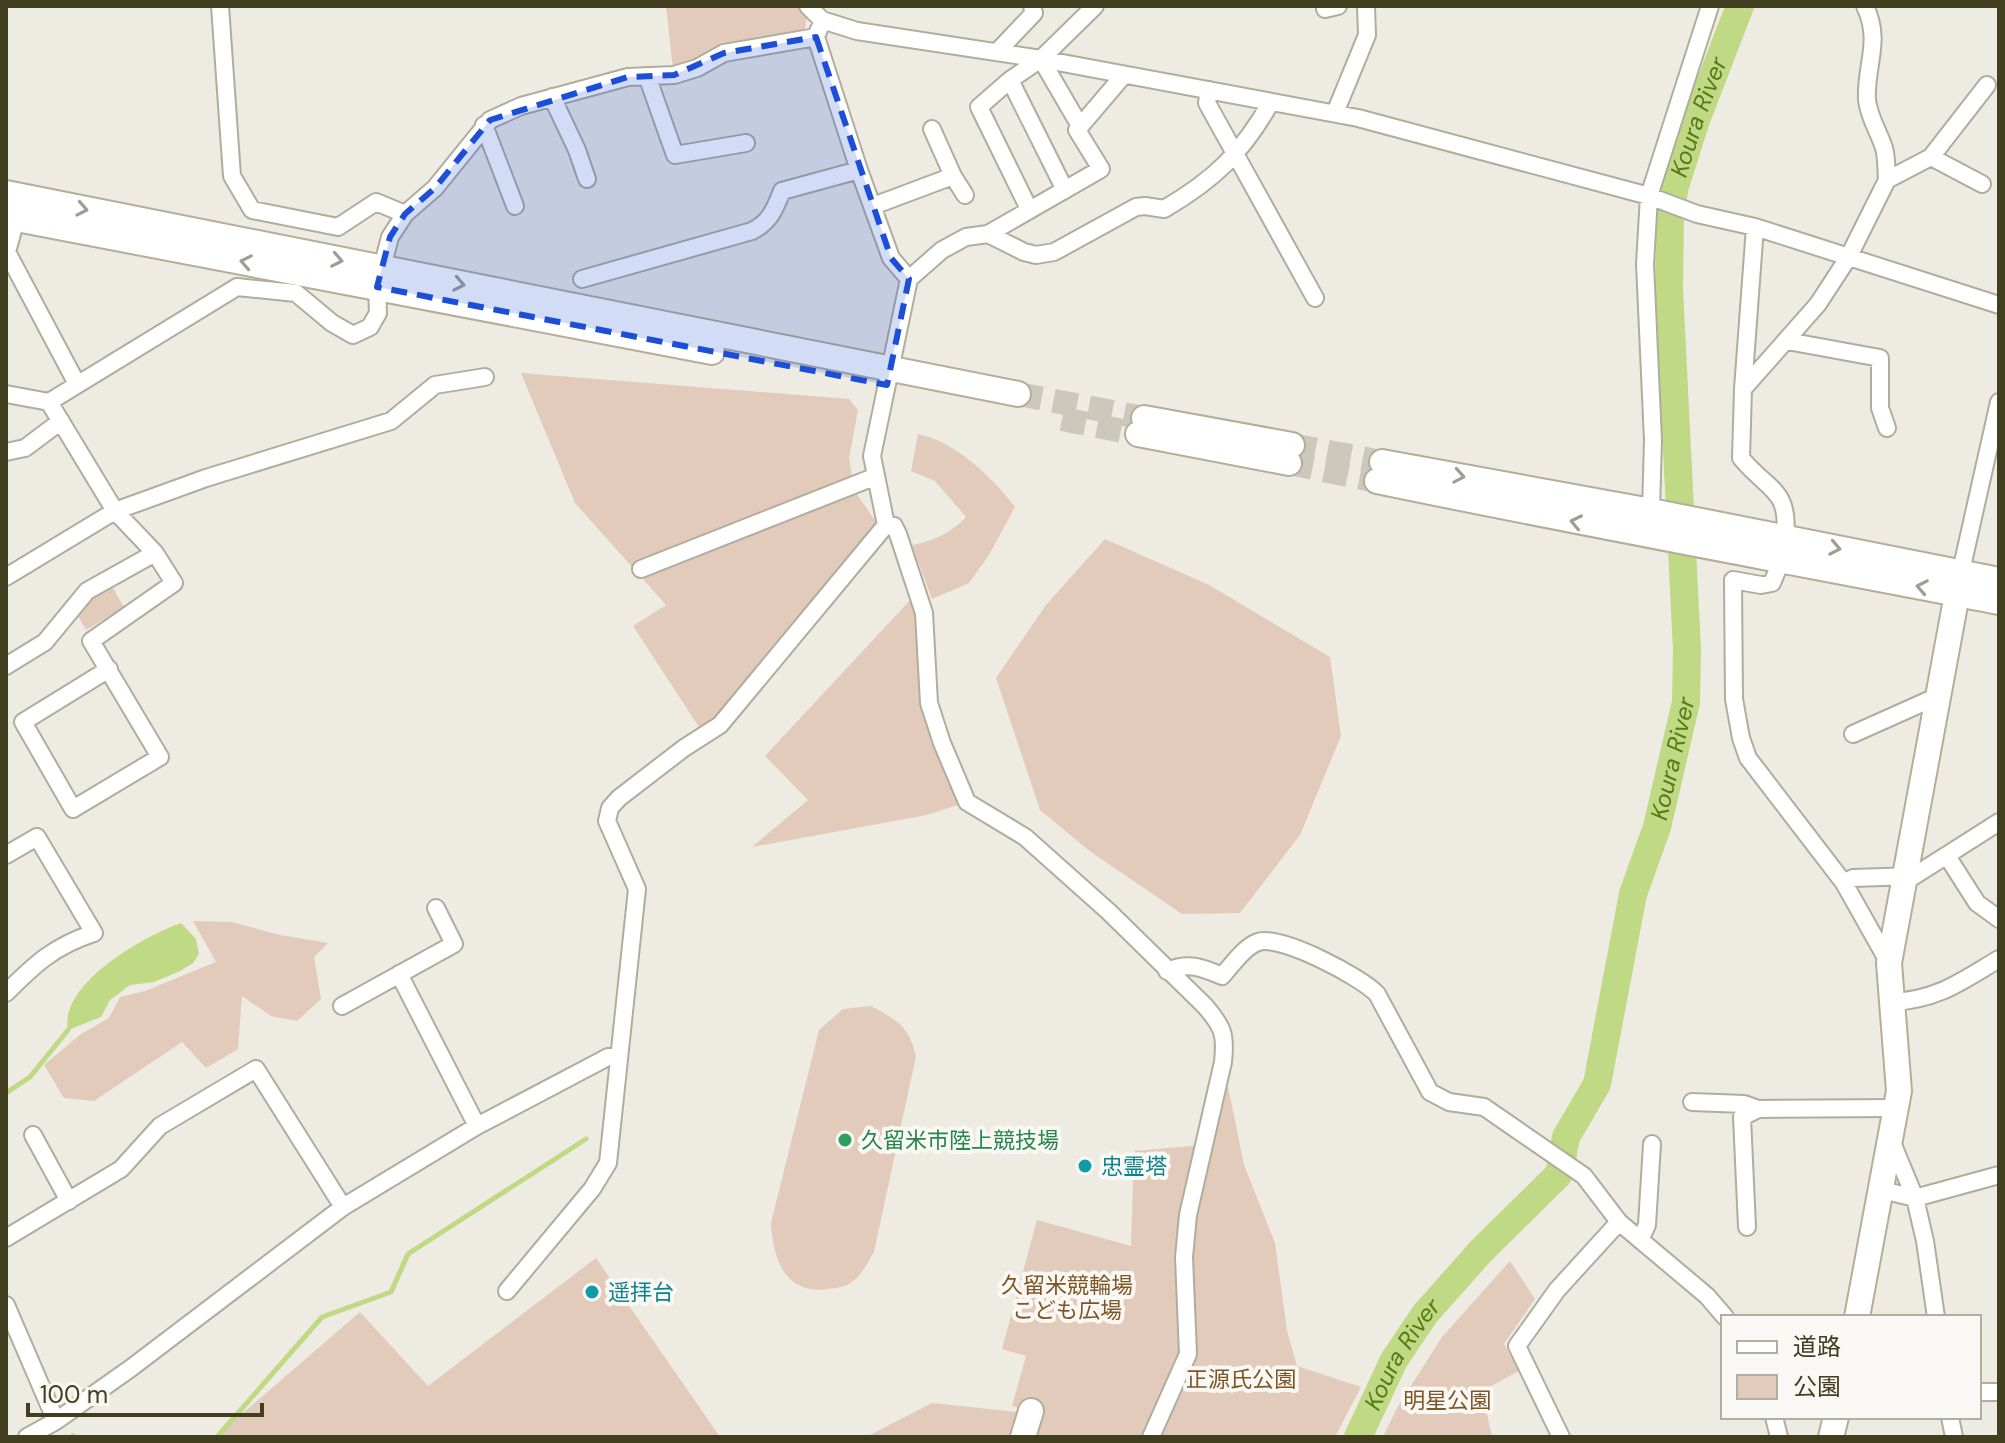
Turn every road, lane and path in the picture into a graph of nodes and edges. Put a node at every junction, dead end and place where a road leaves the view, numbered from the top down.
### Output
1 (220, 6) edge
2 (808, 6) edge
3 (1032, 6) edge
4 (1095, 6) edge
5 (1366, 6) edge
6 (1710, 6) edge
7 (1865, 6) edge
8 (822, 20) junction
9 (816, 37) junction
10 (997, 52) junction
11 (1041, 59) junction
12 (647, 76) junction
13 (1123, 76) junction
14 (1010, 80) junction
15 (1987, 85) dead end
16 (1209, 90) junction
17 (552, 97) junction
18 (1271, 102) junction
19 (1335, 113) junction
20 (484, 125) junction
21 (1080, 126) junction
22 (932, 129) dead end
23 (746, 143) dead end
24 (1234, 155) junction
25 (1931, 157) junction
26 (859, 170) junction
27 (953, 176) junction
28 (587, 179) dead end
29 (1887, 180) junction
30 (1982, 184) dead end
31 (1065, 190) junction
32 (6, 193) edge
33 (965, 195) dead end
34 (1649, 196) junction
35 (515, 206) dead end
36 (873, 206) junction
37 (1029, 209) junction
38 (405, 214) junction
39 (11, 218) edge
40 (1755, 227) junction
41 (988, 234) junction
42 (1848, 258) junction
43 (380, 278) junction
44 (582, 279) dead end
45 (909, 279) junction
46 (1315, 298) dead end
47 (1999, 305) edge
48 (1787, 341) junction
49 (485, 377) dead end
50 (889, 378) junction
51 (77, 384) junction
52 (1743, 389) junction
53 (6, 394) edge
54 (49, 402) junction
55 (1015, 402) tunnel mouth
56 (1999, 402) edge
57 (61, 421) junction
58 (1141, 426) tunnel mouth
59 (1887, 428) dead end
60 (6, 452) edge
61 (1290, 454) tunnel mouth
62 (874, 477) junction
63 (115, 511) junction
64 (1651, 511) junction
65 (886, 525) junction
66 (1784, 549) junction
67 (155, 553) junction
68 (641, 569) dead end
69 (6, 577) edge
70 (1999, 580) edge
71 (1959, 583) junction
72 (1999, 602) edge
73 (6, 666) edge
74 (109, 669) junction
75 (1938, 696) junction
76 (1853, 734) dead end
77 (1999, 822) edge
78 (6, 855) edge
79 (1947, 856) junction
80 (1906, 876) junction
81 (1844, 883) junction
82 (436, 908) dead end
83 (1999, 919) edge
84 (1999, 959) edge
85 (1889, 963) junction
86 (1167, 971) junction
87 (399, 974) junction
88 (6, 993) edge
89 (1893, 1002) junction
90 (342, 1006) dead end
91 (618, 1057) junction
92 (1692, 1102) dead end
93 (1896, 1108) junction
94 (1758, 1109) junction
95 (477, 1126) junction
96 (33, 1135) dead end
97 (1891, 1140) junction
98 (1652, 1144) dead end
99 (1999, 1175) edge
100 (1882, 1190) junction
101 (1915, 1198) junction
102 (69, 1201) junction
103 (343, 1207) junction
104 (1619, 1222) junction
105 (1747, 1227) dead end
106 (6, 1238) edge
107 (1640, 1240) junction
108 (507, 1291) dead end
109 (6, 1305) edge
110 (1723, 1315) edge
111 (1857, 1315) edge
112 (1936, 1315) edge
113 (1031, 1411) dead end
114 (56, 1421) junction
115 (27, 1437) edge
116 (1023, 1437) edge
117 (1151, 1437) edge
118 (1561, 1437) edge

1 - 38 street
2 - 8 street
3 - 10 street
4 - 11 street
5 - 19 street
6 - 34 street
7 - 29 street
8 - 9 street
8 - 10 street
9 - 12 street
9 - 26 street
10 - 11 street
11 - 13 street
11 - 14 street
11 - 21 street
12 - 17 street
12 - 23 street
13 - 16 street
13 - 21 street
14 - 31 street
14 - 37 street
15 - 25 street
16 - 18 street
16 - 24 street
17 - 20 street
17 - 28 street
18 - 19 street
18 - 24 street
19 - 34 street
20 - 35 street
20 - 38 street
21 - 31 street
22 - 27 street
24 - 41 street
24 - 46 street
25 - 29 street
25 - 30 street
26 - 36 street
26 - 44 street
27 - 33 street
27 - 36 street
29 - 42 street
31 - 37 street
32 -> 43 street
34 - 40 street
34 - 64 street
36 - 45 street
37 - 41 street
38 - 43 street
43 -> 39 street
39 - 51 street
40 - 42 street
40 - 52 street
41 - 45 street
42 - 47 street
42 - 48 street
43 - 50 street
43 - 51 street
45 - 50 street
48 - 52 street
48 - 59 street
49 - 63 street
50 - 55 street
50 - 62 street
51 - 54 street
52 - 66 street
53 - 54 street
54 - 57 street
56 - 71 street
57 - 60 street
57 - 63 street
58 - 61 street
62 - 65 street
62 - 68 street
63 - 67 street
63 - 69 street
64 - 66 street
66 -> 64 street
65 - 86 street
65 - 91 street
66 - 71 street
66 - 81 street
67 - 73 street
67 - 74 street
70 - 71 street
71 - 72 street
71 - 75 street
74 - 74 street
75 - 76 street
75 - 80 street
77 - 79 street
78 - 88 street
79 - 80 street
79 - 83 street
80 - 81 street
80 - 85 street
81 - 85 street
82 - 87 street
84 - 89 street
85 - 89 street
86 - 104 street
86 - 117 street
87 - 90 street
87 - 95 street
89 - 93 street
91 - 95 street
91 - 108 street
92 - 94 street
93 - 94 street
93 - 97 street
94 - 105 street
95 - 103 street
96 - 102 street
97 - 100 street
97 - 101 street
98 - 107 street
99 - 101 street
100 - 101 street
100 - 111 street
101 - 112 street
102 - 103 street
102 - 106 street
103 - 114 street
104 - 107 street
104 - 118 street
107 - 110 street
109 - 114 street
113 - 116 street
114 - 115 street

